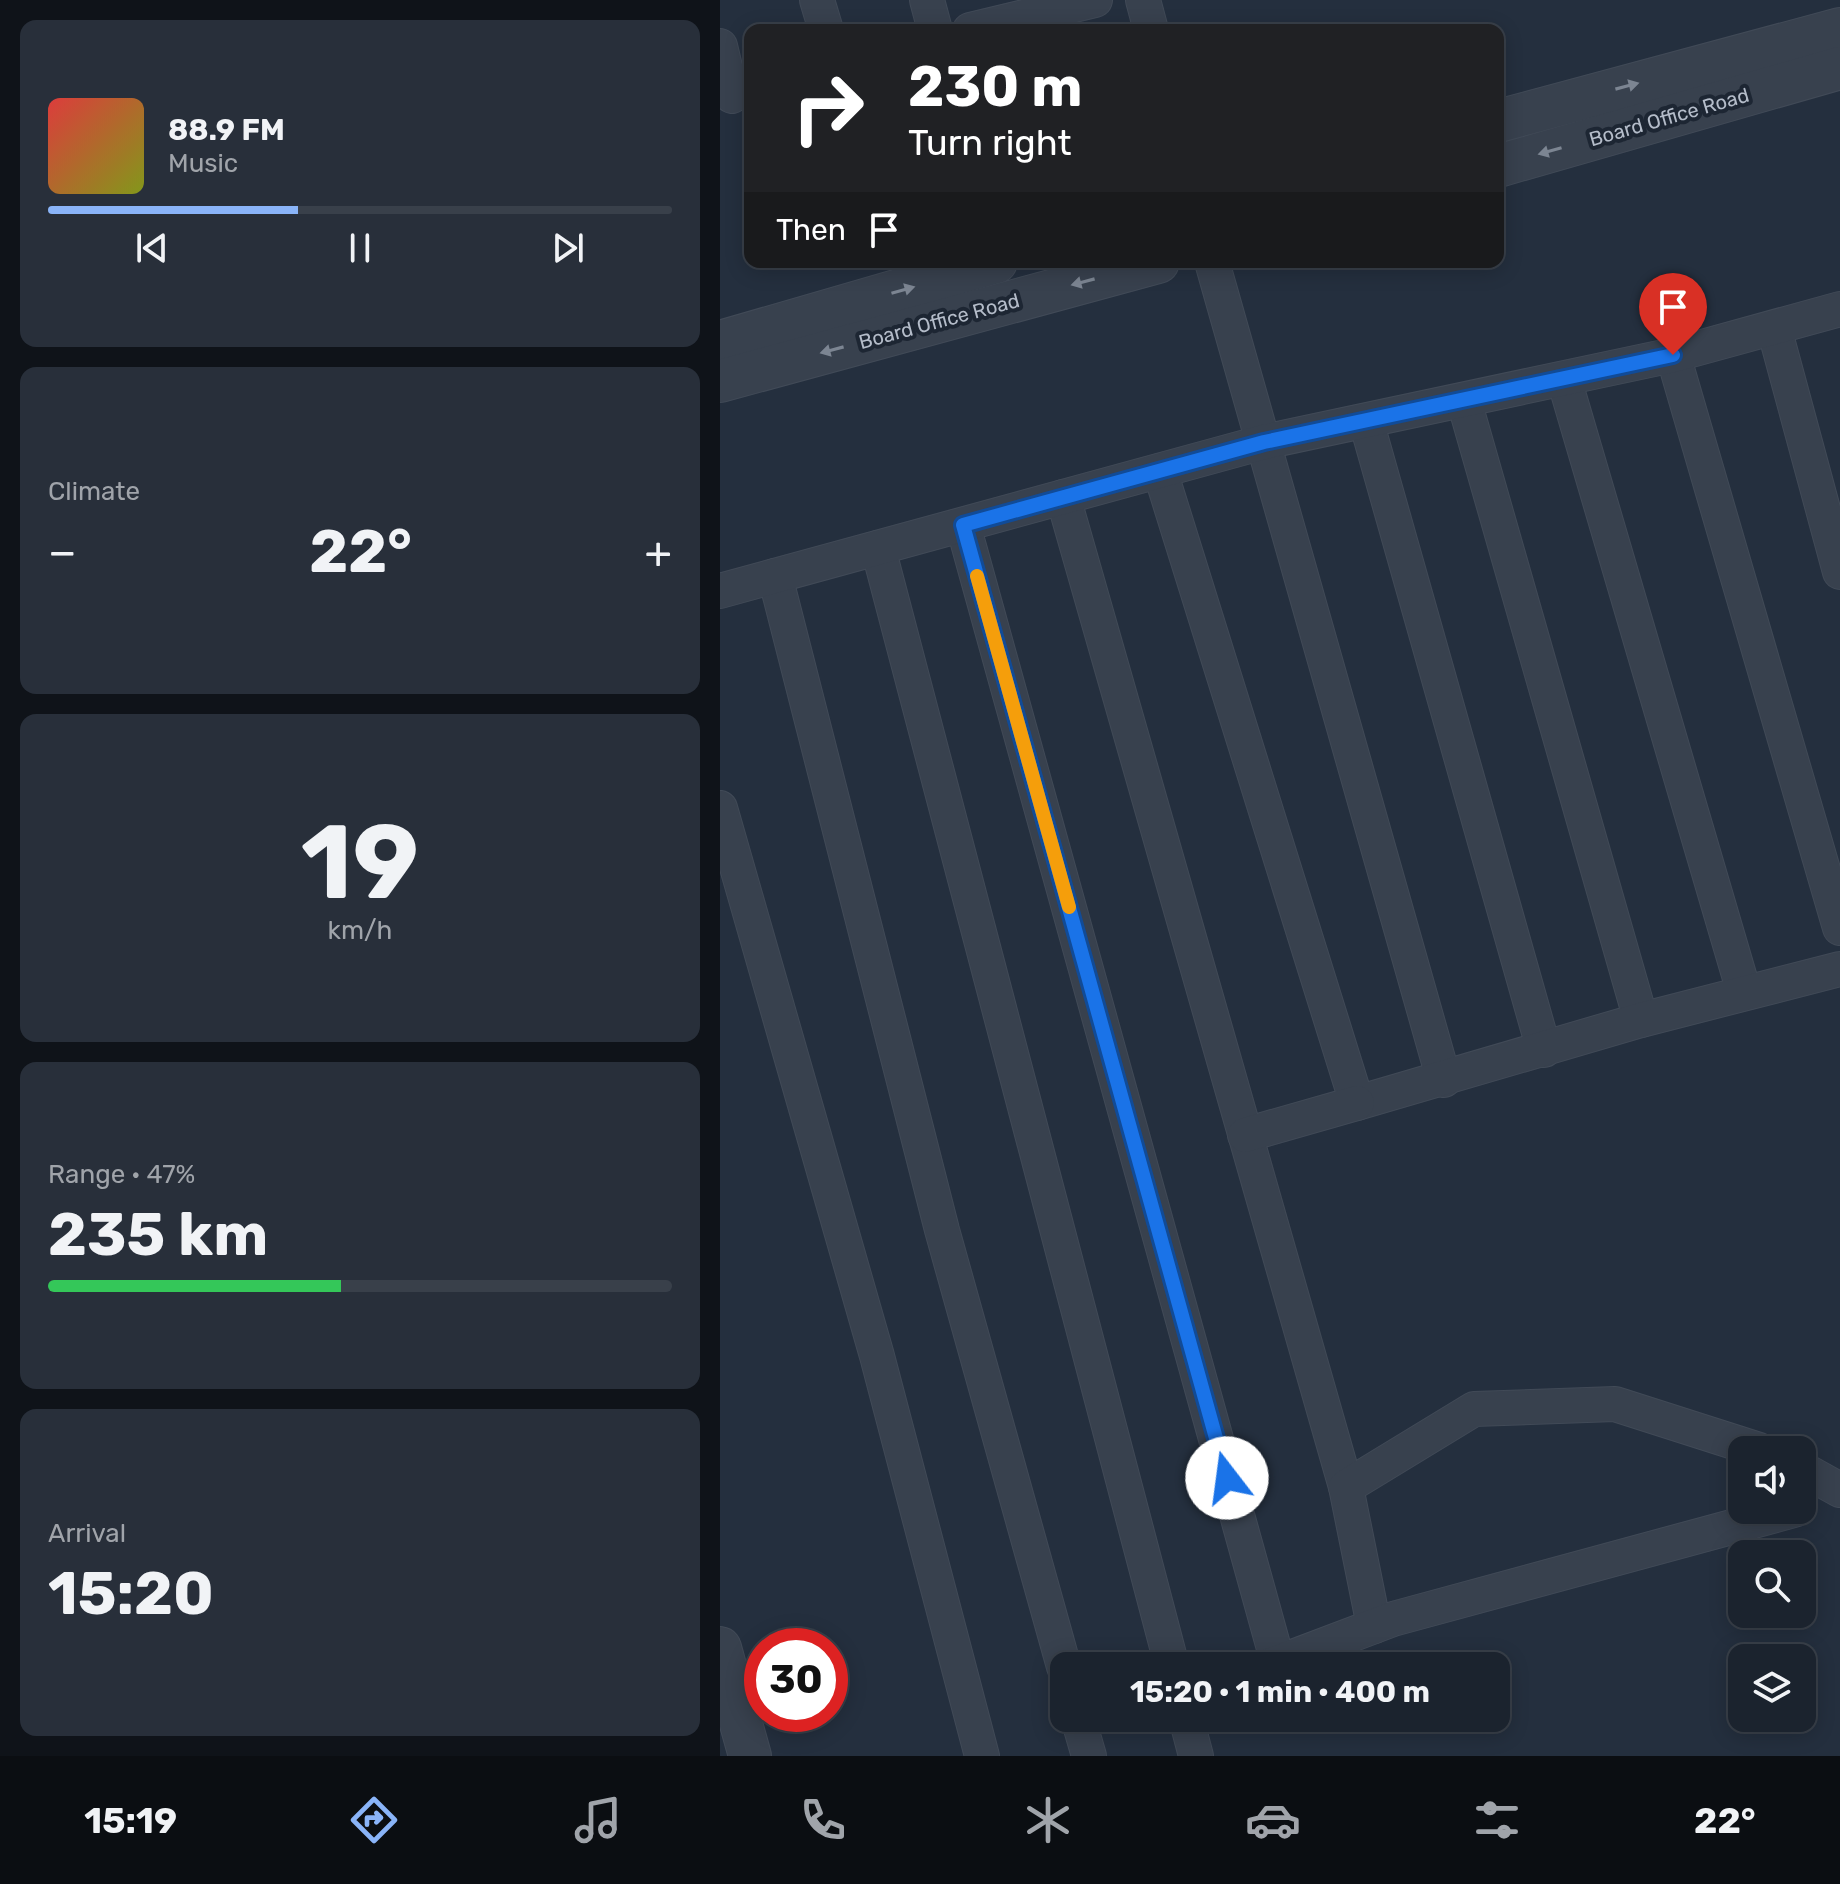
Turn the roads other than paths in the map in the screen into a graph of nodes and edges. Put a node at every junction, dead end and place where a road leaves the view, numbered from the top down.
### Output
1 (817, 0) edge
2 (927, 0) edge
3 (1095, 0) edge
4 (1143, 0) edge
5 (1038, 7) edge
6 (824, 24) edge
7 (933, 24) edge
8 (988, 24) edge
9 (1149, 24) edge
10 (1840, 29) edge
11 (720, 46) edge
12 (1840, 68) edge
13 (734, 96) edge
14 (1504, 119) edge
15 (1504, 164) edge
16 (975, 268) edge
17 (1136, 268) edge
18 (1214, 268) edge
19 (1840, 309) edge
20 (1774, 328) junction
21 (720, 342) edge
22 (1673, 355) junction
23 (1564, 379) junction
24 (720, 381) edge
25 (1464, 401) junction
26 (1366, 421) junction
27 (1264, 442) junction
28 (1160, 471) junction
29 (1063, 497) junction
30 (963, 525) junction
31 (878, 548) junction
32 (1840, 572) edge
33 (775, 576) junction
34 (720, 591) edge
35 (720, 808) edge
36 (1840, 928) edge
37 (1840, 969) edge
38 (1744, 992) junction
39 (1641, 1020) junction
40 (1544, 1050) junction
41 (1444, 1080) junction
42 (1357, 1103) junction
43 (1245, 1135) junction
44 (1728, 1440) edge
45 (1816, 1477) edge
46 (1346, 1487) junction
47 (1840, 1490) edge
48 (1840, 1498) edge
49 (1816, 1504) edge
50 (1743, 1524) edge
51 (1374, 1626) junction
52 (720, 1648) edge
53 (1060, 1652) edge
54 (1168, 1652) edge
55 (1271, 1652) edge
56 (1306, 1652) edge
57 (1082, 1732) edge
58 (1190, 1732) edge
59 (750, 1756) edge
60 (982, 1756) edge
61 (1089, 1756) edge
62 (1196, 1756) edge

1 - 6 street
2 - 7 street
3 - 5 street
4 - 9 street
5 - 8 street
14 -> 10 street, Board Office Road
11 - 13 street
12 -> 15 street, Board Office Road
21 -> 16 street, Board Office Road
17 -> 24 street, Board Office Road
18 - 27 street
19 - 20 street
20 - 22 street
20 - 32 street
22 - 23 street
22 - 36 street
23 - 25 street
23 - 38 street
25 - 26 street
25 - 39 street
26 - 27 street
26 - 40 street
27 - 28 street
27 - 41 street
28 - 29 street
28 - 42 street
29 - 30 street
29 - 43 street
30 - 31 street
30 - 55 street
31 - 33 street
31 - 54 street
33 - 34 street
33 - 53 street
35 - 60 street
37 - 38 street
38 - 39 street
39 - 40 street
40 - 41 street
41 - 42 street
42 - 43 street
43 - 46 street
44 - 46 street
45 - 47 street
46 - 51 street
48 - 49 street
50 - 51 street
51 - 56 street
52 - 59 street
57 - 61 street
58 - 62 street

